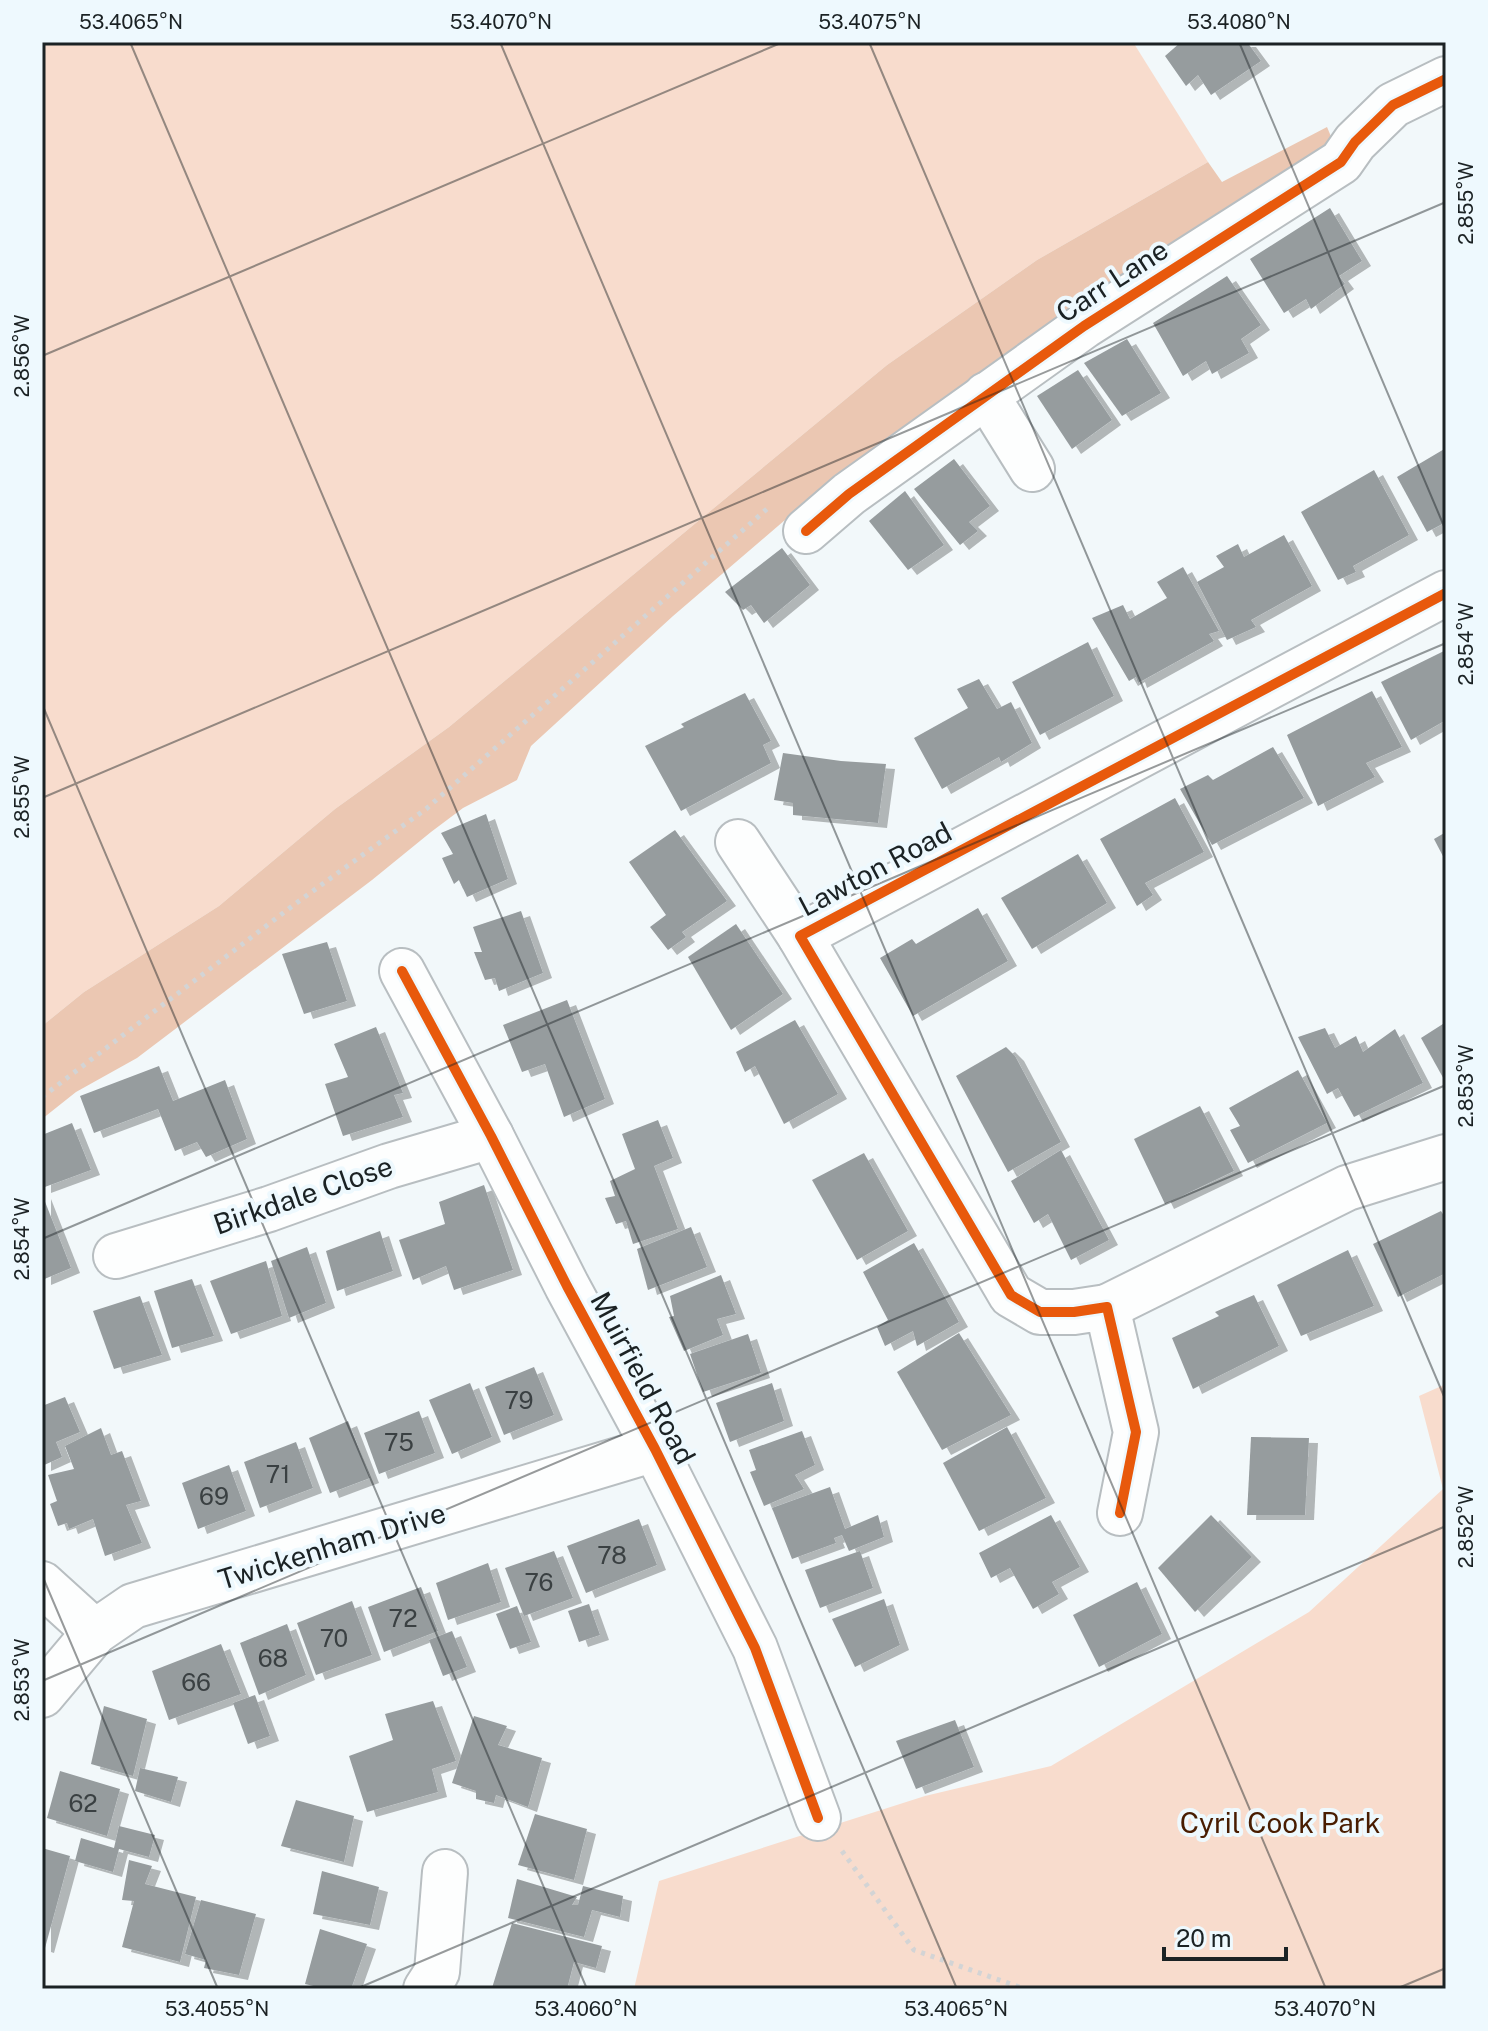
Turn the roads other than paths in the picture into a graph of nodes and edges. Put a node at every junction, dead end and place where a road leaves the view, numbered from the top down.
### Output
1 (1446, 79) edge
2 (986, 395) junction
3 (1032, 469) dead end
4 (791, 517) road end
5 (1446, 593) edge
6 (738, 842) dead end
7 (800, 936) junction
8 (402, 971) dead end
9 (491, 1136) junction
10 (1446, 1157) edge
11 (116, 1256) dead end
12 (1107, 1307) junction
13 (655, 1449) junction
14 (1120, 1513) dead end
15 (42, 1584) edge
16 (95, 1632) junction
17 (42, 1695) edge
18 (818, 1818) road end
19 (445, 1872) dead end
20 (426, 1989) edge

1 - 2 street, Carr Lane
2 - 3 street
2 - 4 street, Carr Lane
5 - 7 street, Lawton Road
6 - 7 street
7 - 12 street, Lawton Road
8 - 9 street, Muirfield Road
9 - 11 street, Birkdale Close
9 - 13 street, Muirfield Road
10 - 12 street, Lawton Road
12 - 14 street
13 - 16 street, Twickenham Drive
13 - 18 street, Muirfield Road
15 - 16 street
16 - 17 street, Twickenham Drive
19 - 20 street

